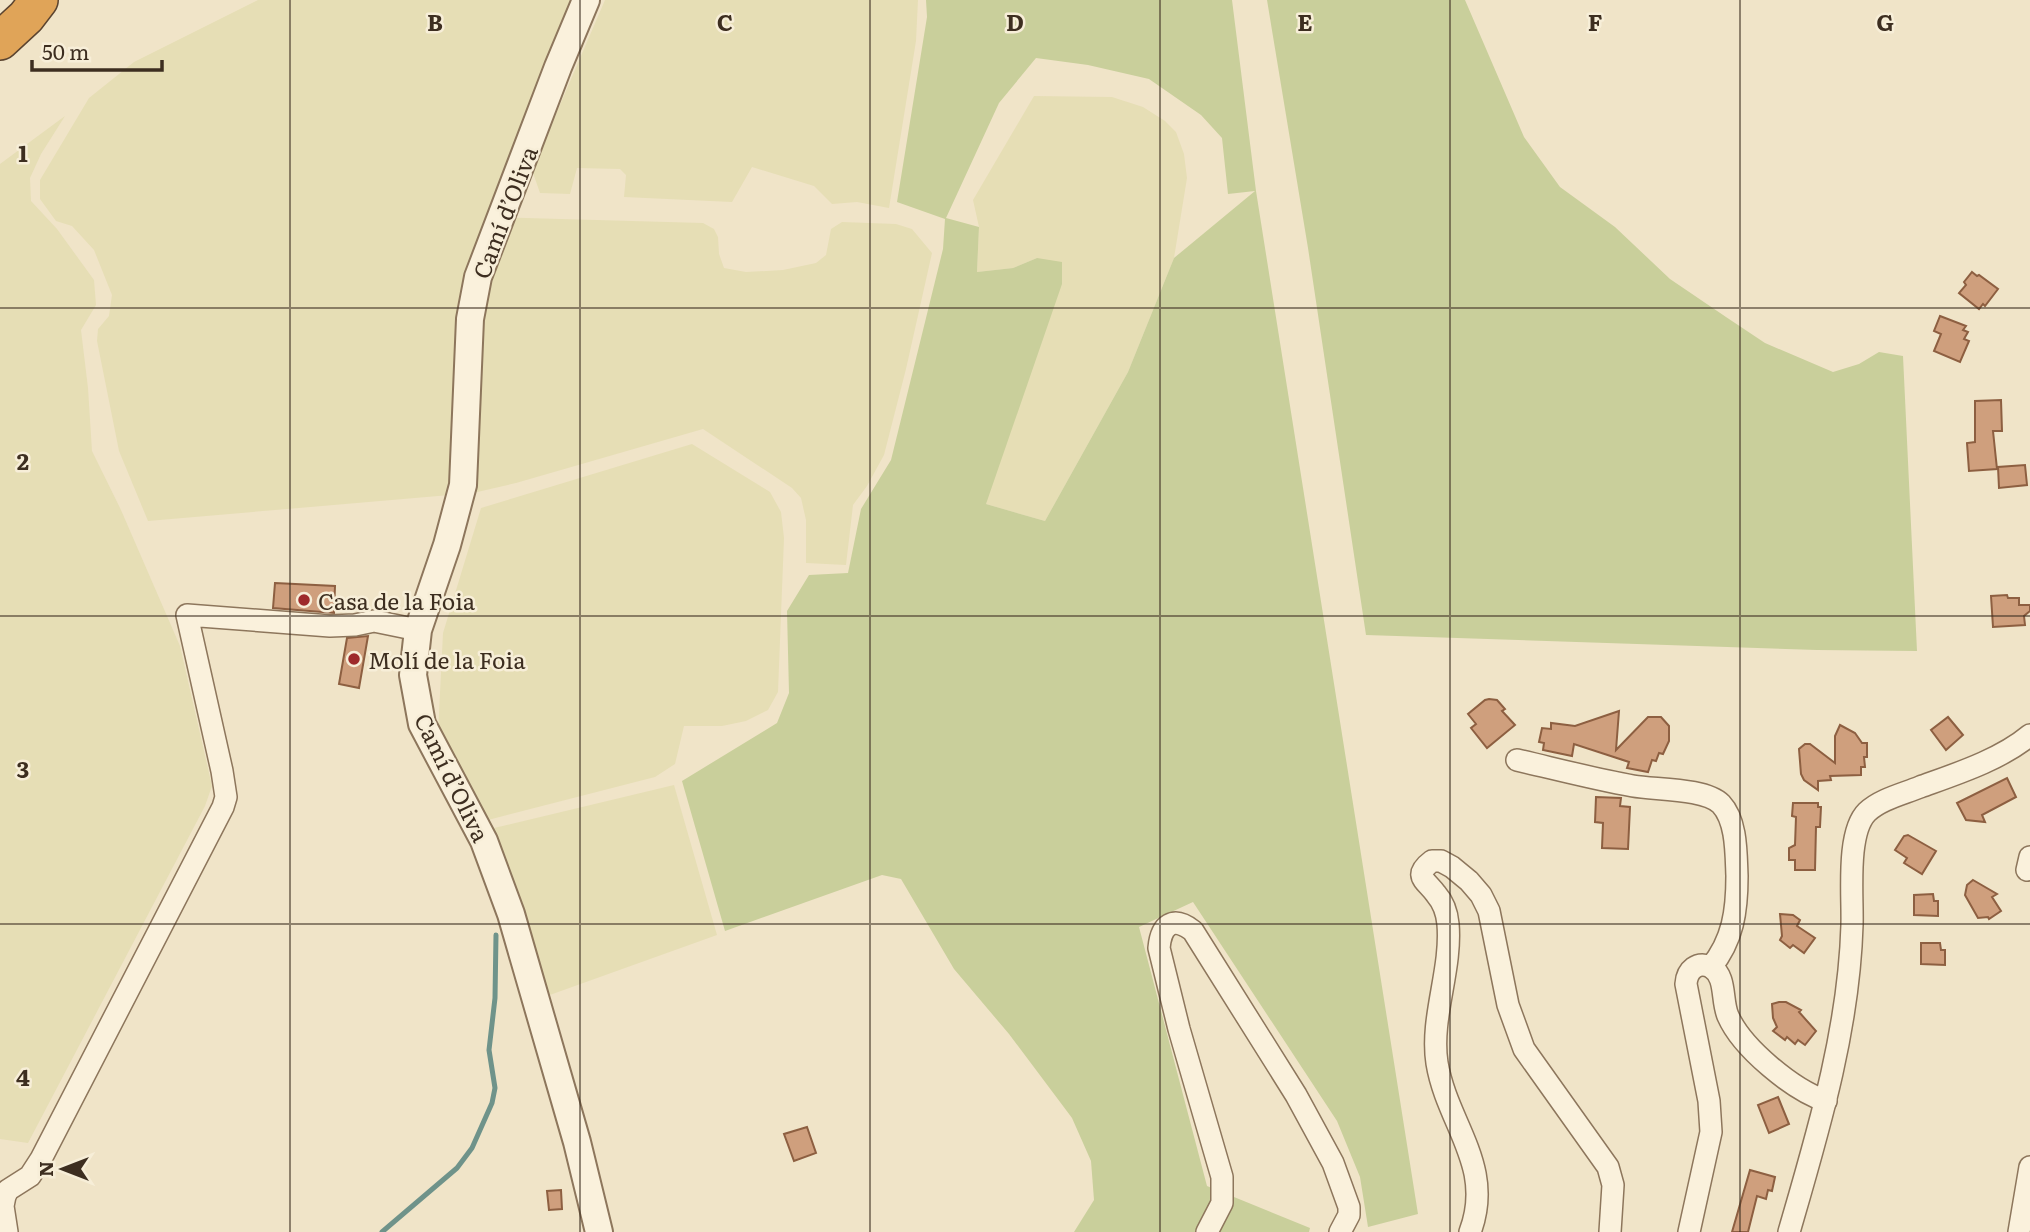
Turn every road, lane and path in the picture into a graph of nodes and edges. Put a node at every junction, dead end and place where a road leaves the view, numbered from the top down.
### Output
1 (39, 0) edge
2 (586, 0) edge
3 (0, 41) edge
4 (418, 630) junction
5 (2030, 735) edge
6 (1517, 760) dead end
7 (1711, 967) junction
8 (1826, 1101) junction
9 (2030, 1167) edge
10 (7, 1232) edge
11 (599, 1232) edge
12 (1207, 1232) edge
13 (1340, 1232) edge
14 (1470, 1232) edge
15 (1610, 1232) edge
16 (1689, 1232) edge
17 (1789, 1232) edge
18 (2019, 1232) edge

1 - 3 highway
2 - 4 street, Camí d’Oliva
4 - 10 street
4 - 11 street, Camí d’Oliva
5 - 8 street
6 - 7 street
7 - 8 street
7 - 16 street
8 - 17 street
9 - 18 street
12 - 13 street
14 - 15 street

